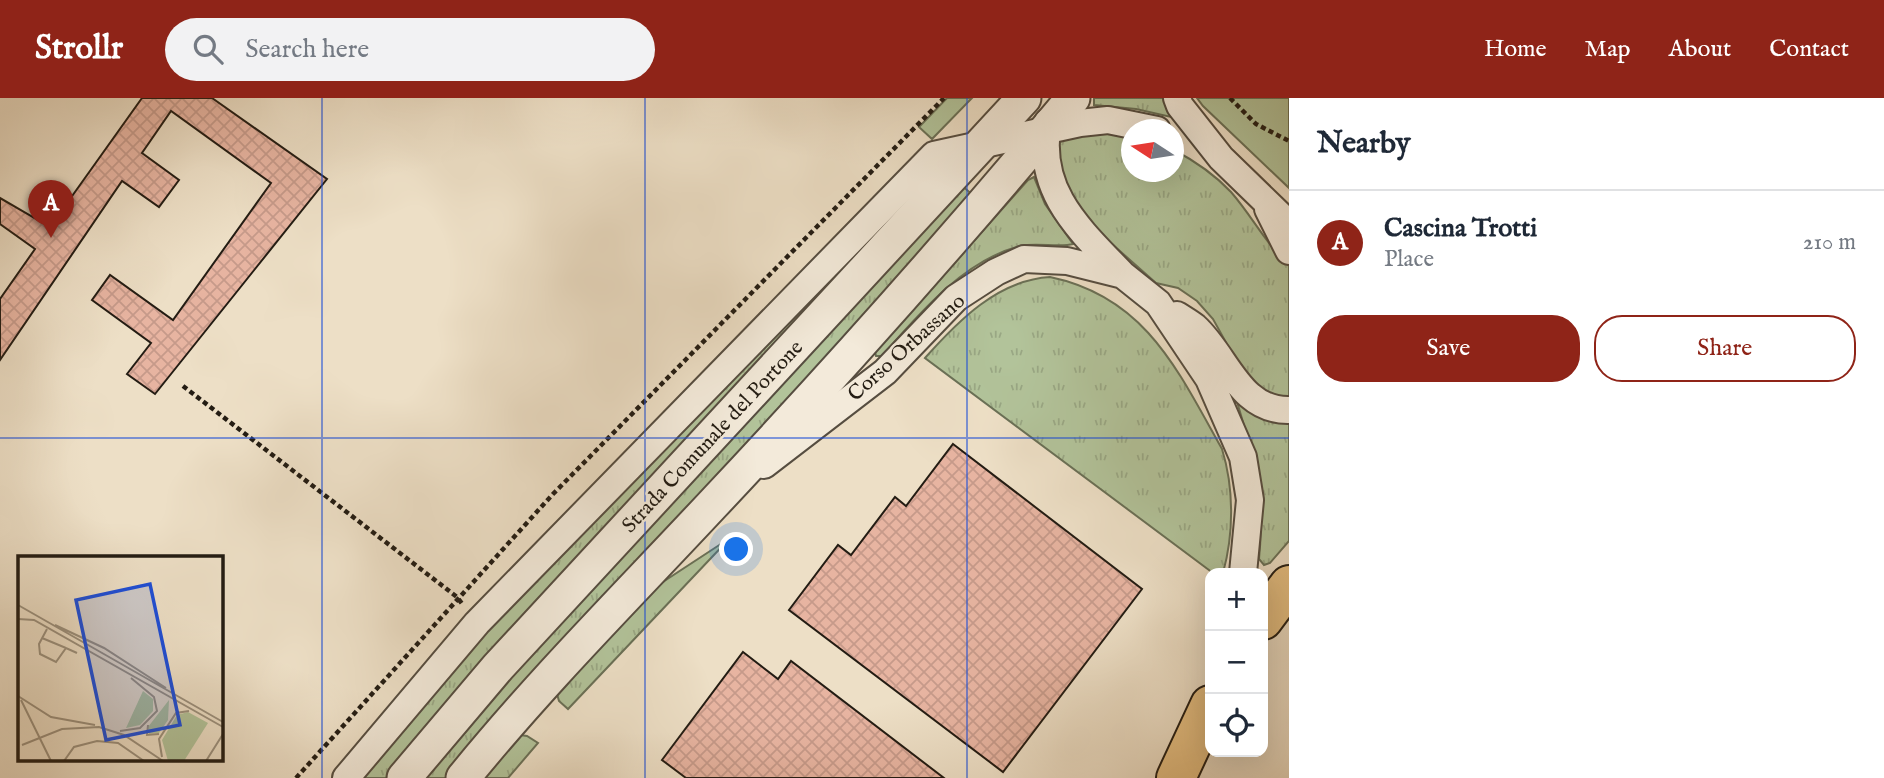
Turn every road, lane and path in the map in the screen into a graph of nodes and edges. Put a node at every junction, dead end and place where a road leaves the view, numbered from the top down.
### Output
1 (944, 98) edge
2 (1024, 98) edge
3 (1052, 98) edge
4 (1073, 98) edge
5 (1177, 98) edge
6 (1230, 98) edge
7 (1121, 123) edge
8 (1046, 131) junction
9 (1184, 140) edge
10 (1289, 141) edge
11 (982, 143) junction
12 (1221, 158) junction
13 (1262, 198) junction
14 (1289, 225) edge
15 (1289, 251) edge
16 (1123, 275) junction
17 (1158, 303) junction
18 (183, 386) dead end
19 (1289, 411) edge
20 (713, 504) junction
21 (1244, 568) edge
22 (1289, 585) edge
23 (457, 597) junction
24 (1268, 613) edge
25 (477, 623) junction
26 (1205, 716) edge
27 (296, 778) edge
28 (346, 778) edge
29 (404, 778) edge
30 (463, 778) edge
31 (1176, 778) edge

1 - 23 path
2 - 11 street, Strada Comunale del Portone
3 - 8 street, Corso Orbassano
4 - 8 street
5 - 12 street
6 - 10 path
7 - 8 street
8 - 11 street
8 - 16 street, Corso Orbassano
8 - 20 street
9 - 12 street
11 - 25 street, Strada Comunale del Portone
11 - 29 street, Strada Comunale del Portone
12 - 13 street
13 - 14 street
13 - 15 street
16 - 17 street, Corso Orbassano
16 - 20 street, Corso Orbassano
17 - 19 street, Corso Orbassano
17 - 21 street, Corso Orbassano
18 - 23 path
20 - 30 street
22 - 24 main road
23 - 25 path
23 - 27 path
25 - 28 street, Strada Comunale del Portone
26 - 31 main road

